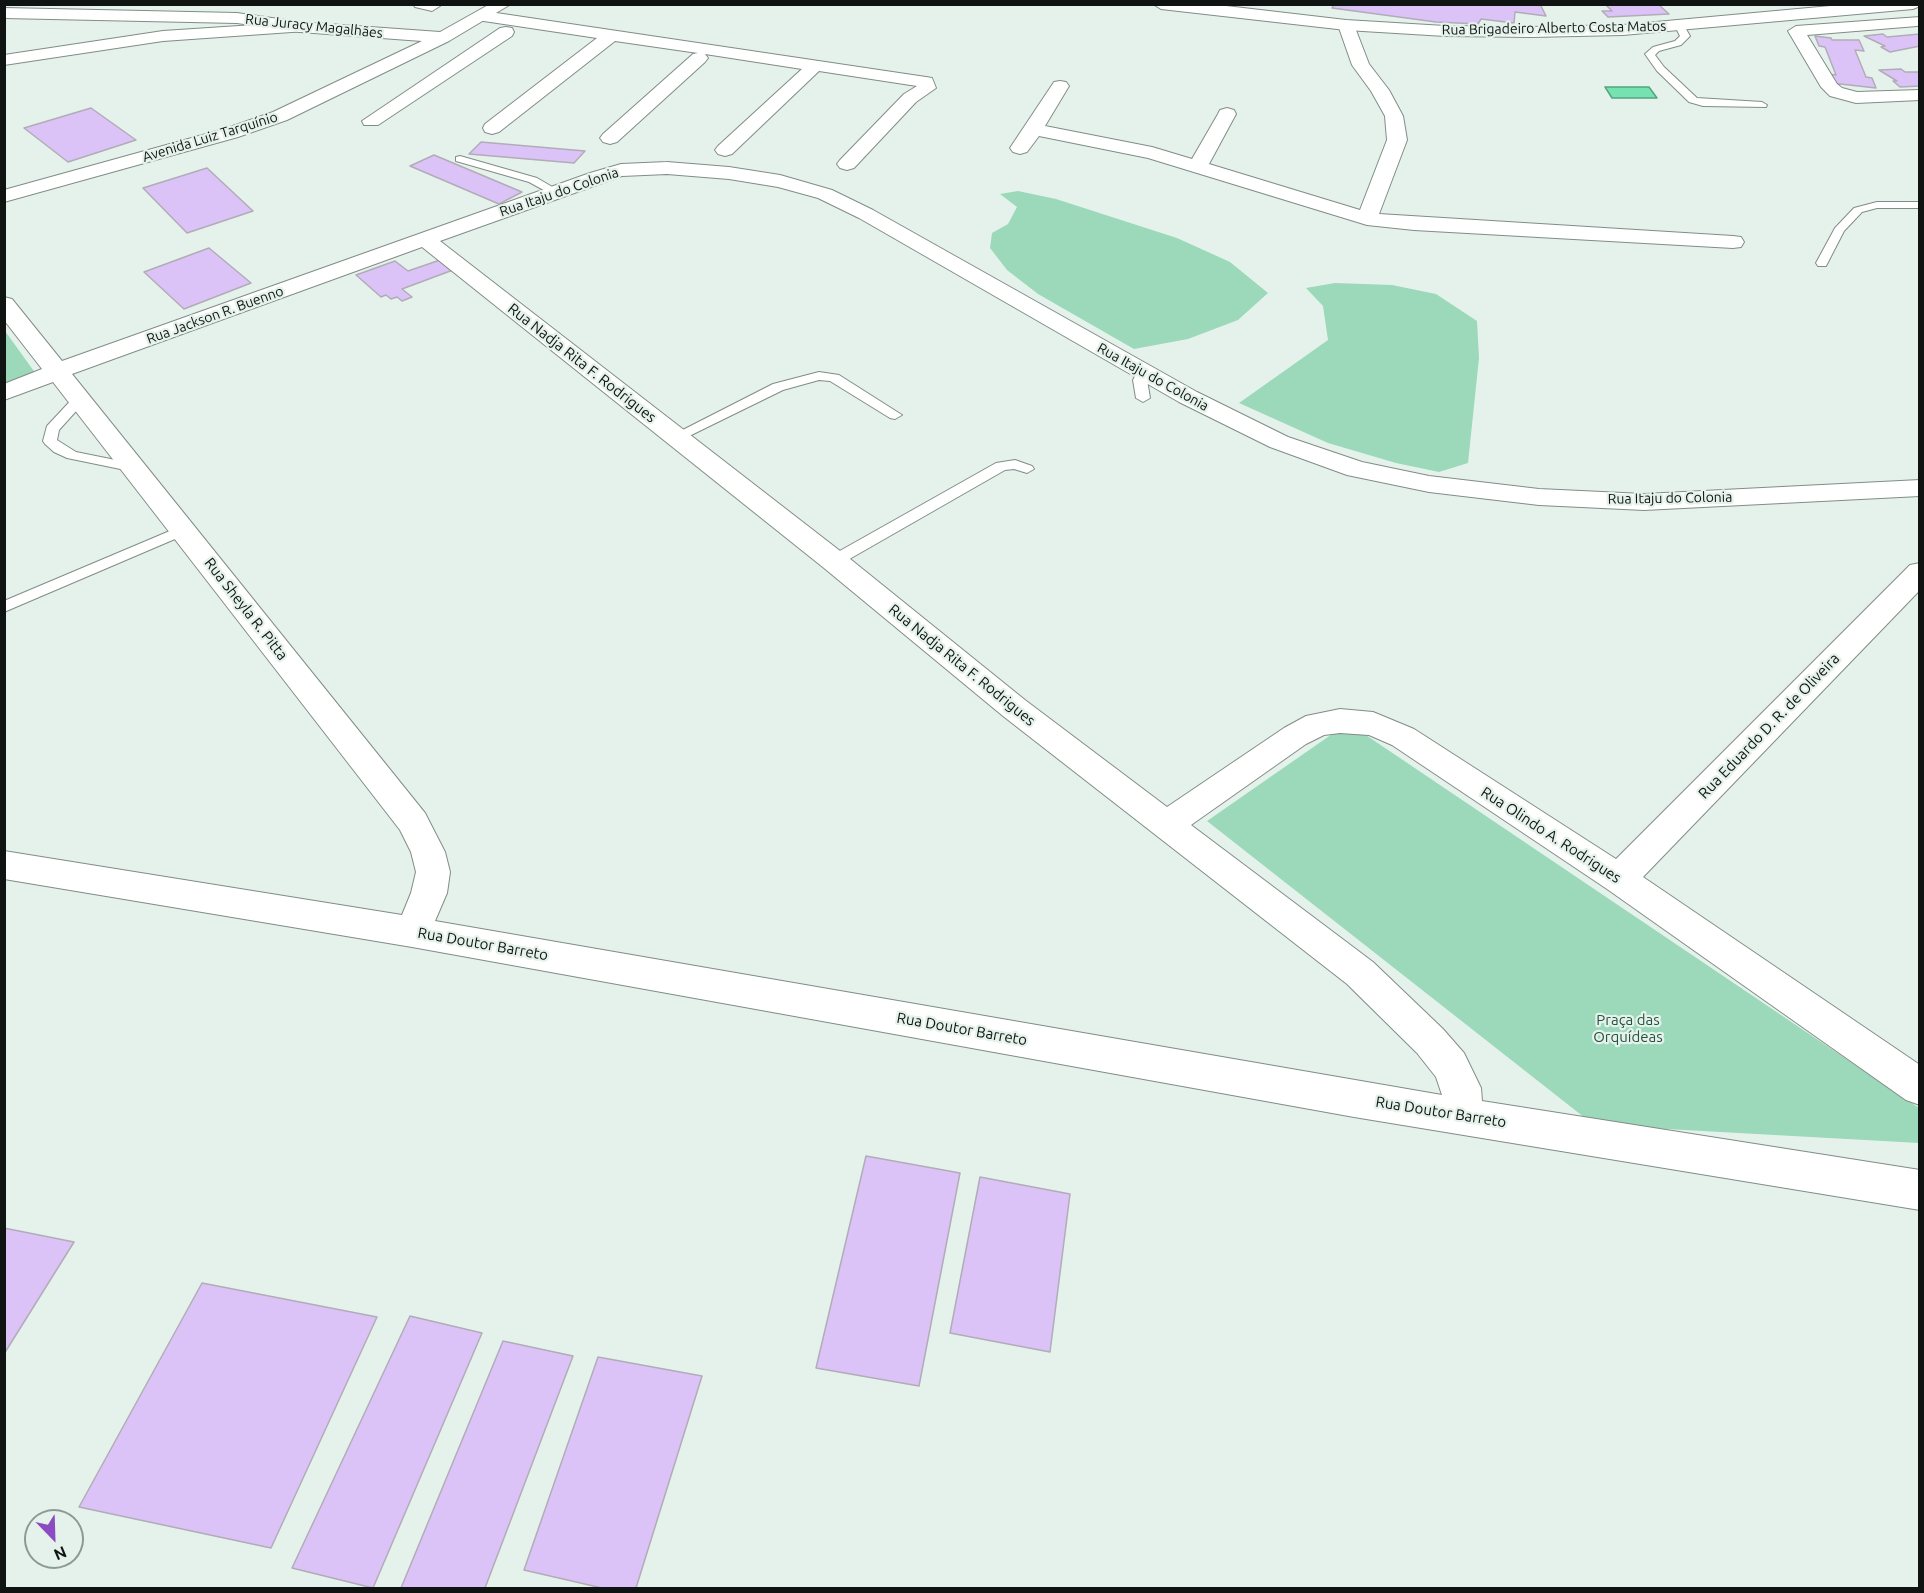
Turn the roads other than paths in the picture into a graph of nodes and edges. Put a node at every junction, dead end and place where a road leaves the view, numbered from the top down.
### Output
1 (261, 4) edge
2 (503, 4) edge
3 (1161, 4) edge
4 (1913, 4) edge
5 (1882, 6) edge
6 (1841, 7) edge
7 (4, 13) edge
8 (237, 18) junction
9 (477, 19) junction
10 (1346, 25) junction
11 (1680, 26) junction
12 (300, 27) junction
13 (553, 27) junction
14 (1368, 27) junction
15 (506, 32) junction
16 (534, 36) junction
17 (443, 38) junction
18 (605, 40) junction
19 (655, 46) junction
20 (699, 58) junction
21 (4, 60) edge
22 (810, 70) junction
23 (1060, 86) dead end
24 (1380, 90) junction
25 (1920, 95) edge
26 (1762, 105) dead end
27 (1227, 114) dead end
28 (371, 121) dead end
29 (492, 128) dead end
30 (1034, 129) junction
31 (610, 138) dead end
32 (1020, 148) dead end
33 (725, 150) dead end
34 (460, 159) dead end
35 (847, 164) dead end
36 (1198, 166) junction
37 (555, 192) junction
38 (4, 196) edge
39 (1920, 205) edge
40 (1367, 219) junction
41 (426, 240) junction
42 (1733, 242) dead end
43 (1822, 263) dead end
44 (4, 304) edge
45 (58, 371) junction
46 (1144, 372) junction
47 (4, 393) edge
48 (1143, 398) dead end
49 (80, 399) junction
50 (895, 415) dead end
51 (676, 437) junction
52 (135, 468) junction
53 (1027, 469) dead end
54 (1920, 488) edge
55 (184, 530) junction
56 (834, 561) junction
57 (1920, 572) edge
58 (4, 607) edge
59 (1167, 824) junction
60 (4, 865) edge
61 (1619, 879) junction
62 (412, 932) junction
63 (1920, 1087) edge
64 (1463, 1115) junction
65 (1920, 1190) edge

1 - 8 street
2 - 9 street, Avenida Luiz Tarquínio
3 - 10 street, Rua Brigadeiro Alberto Costa Matos
4 - 5 street, Rua Brigadeiro Alberto Costa Matos
5 - 6 street, Rua Brigadeiro Alberto Costa Matos
5 - 25 street
6 - 11 street, Rua Brigadeiro Alberto Costa Matos
7 - 8 street, Rua Juracy Magalhães
8 - 12 street, Rua Juracy Magalhães
9 - 13 street
9 - 15 street
9 - 17 street, Avenida Luiz Tarquínio
10 - 14 street, Rua Brigadeiro Alberto Costa Matos
10 - 24 street
11 - 14 street, Rua Brigadeiro Alberto Costa Matos
11 - 26 lane
12 - 17 street, Rua Juracy Magalhães
12 - 21 street
13 - 16 street
13 - 18 street
14 - 24 street
15 - 16 street
15 - 28 street
16 - 18 street
17 - 38 street, Avenida Luiz Tarquínio
18 - 19 street
18 - 29 street
19 - 20 street
19 - 22 street
20 - 22 street
20 - 31 street
22 - 33 street
22 - 35 street
23 - 30 street
24 - 40 street
27 - 36 street
30 - 32 street
30 - 36 street
34 - 37 lane
36 - 40 street
37 - 41 street, Rua Itaju do Colonia
37 - 46 street, Rua Itaju do Colonia
39 - 43 lane
40 - 42 street
41 - 45 street, Rua Jackson R. Buenno
41 - 51 street, Rua Nadja Rita F. Rodrigues
44 - 45 street, Rua Sheyla R. Pitta
45 - 47 street, Rua Jackson R. Buenno
45 - 49 street, Rua Sheyla R. Pitta
46 - 48 lane
46 - 54 street, Rua Itaju do Colonia
49 - 52 street, Rua Sheyla R. Pitta
49 - 52 lane
50 - 51 lane
51 - 56 street, Rua Nadja Rita F. Rodrigues
52 - 55 street, Rua Sheyla R. Pitta
53 - 56 lane
55 - 58 lane
55 - 62 street, Rua Sheyla R. Pitta
56 - 59 street, Rua Nadja Rita F. Rodrigues
57 - 61 street, Rua Eduardo D. R. de Oliveira
59 - 61 street, Rua Olindo A. Rodrigues
59 - 64 street, Rua Nadja Rita F. Rodrigues
60 - 62 street, Rua Doutor Barreto
61 - 63 street, Rua Olindo A. Rodrigues
62 - 64 street, Rua Doutor Barreto
64 - 65 street, Rua Doutor Barreto

